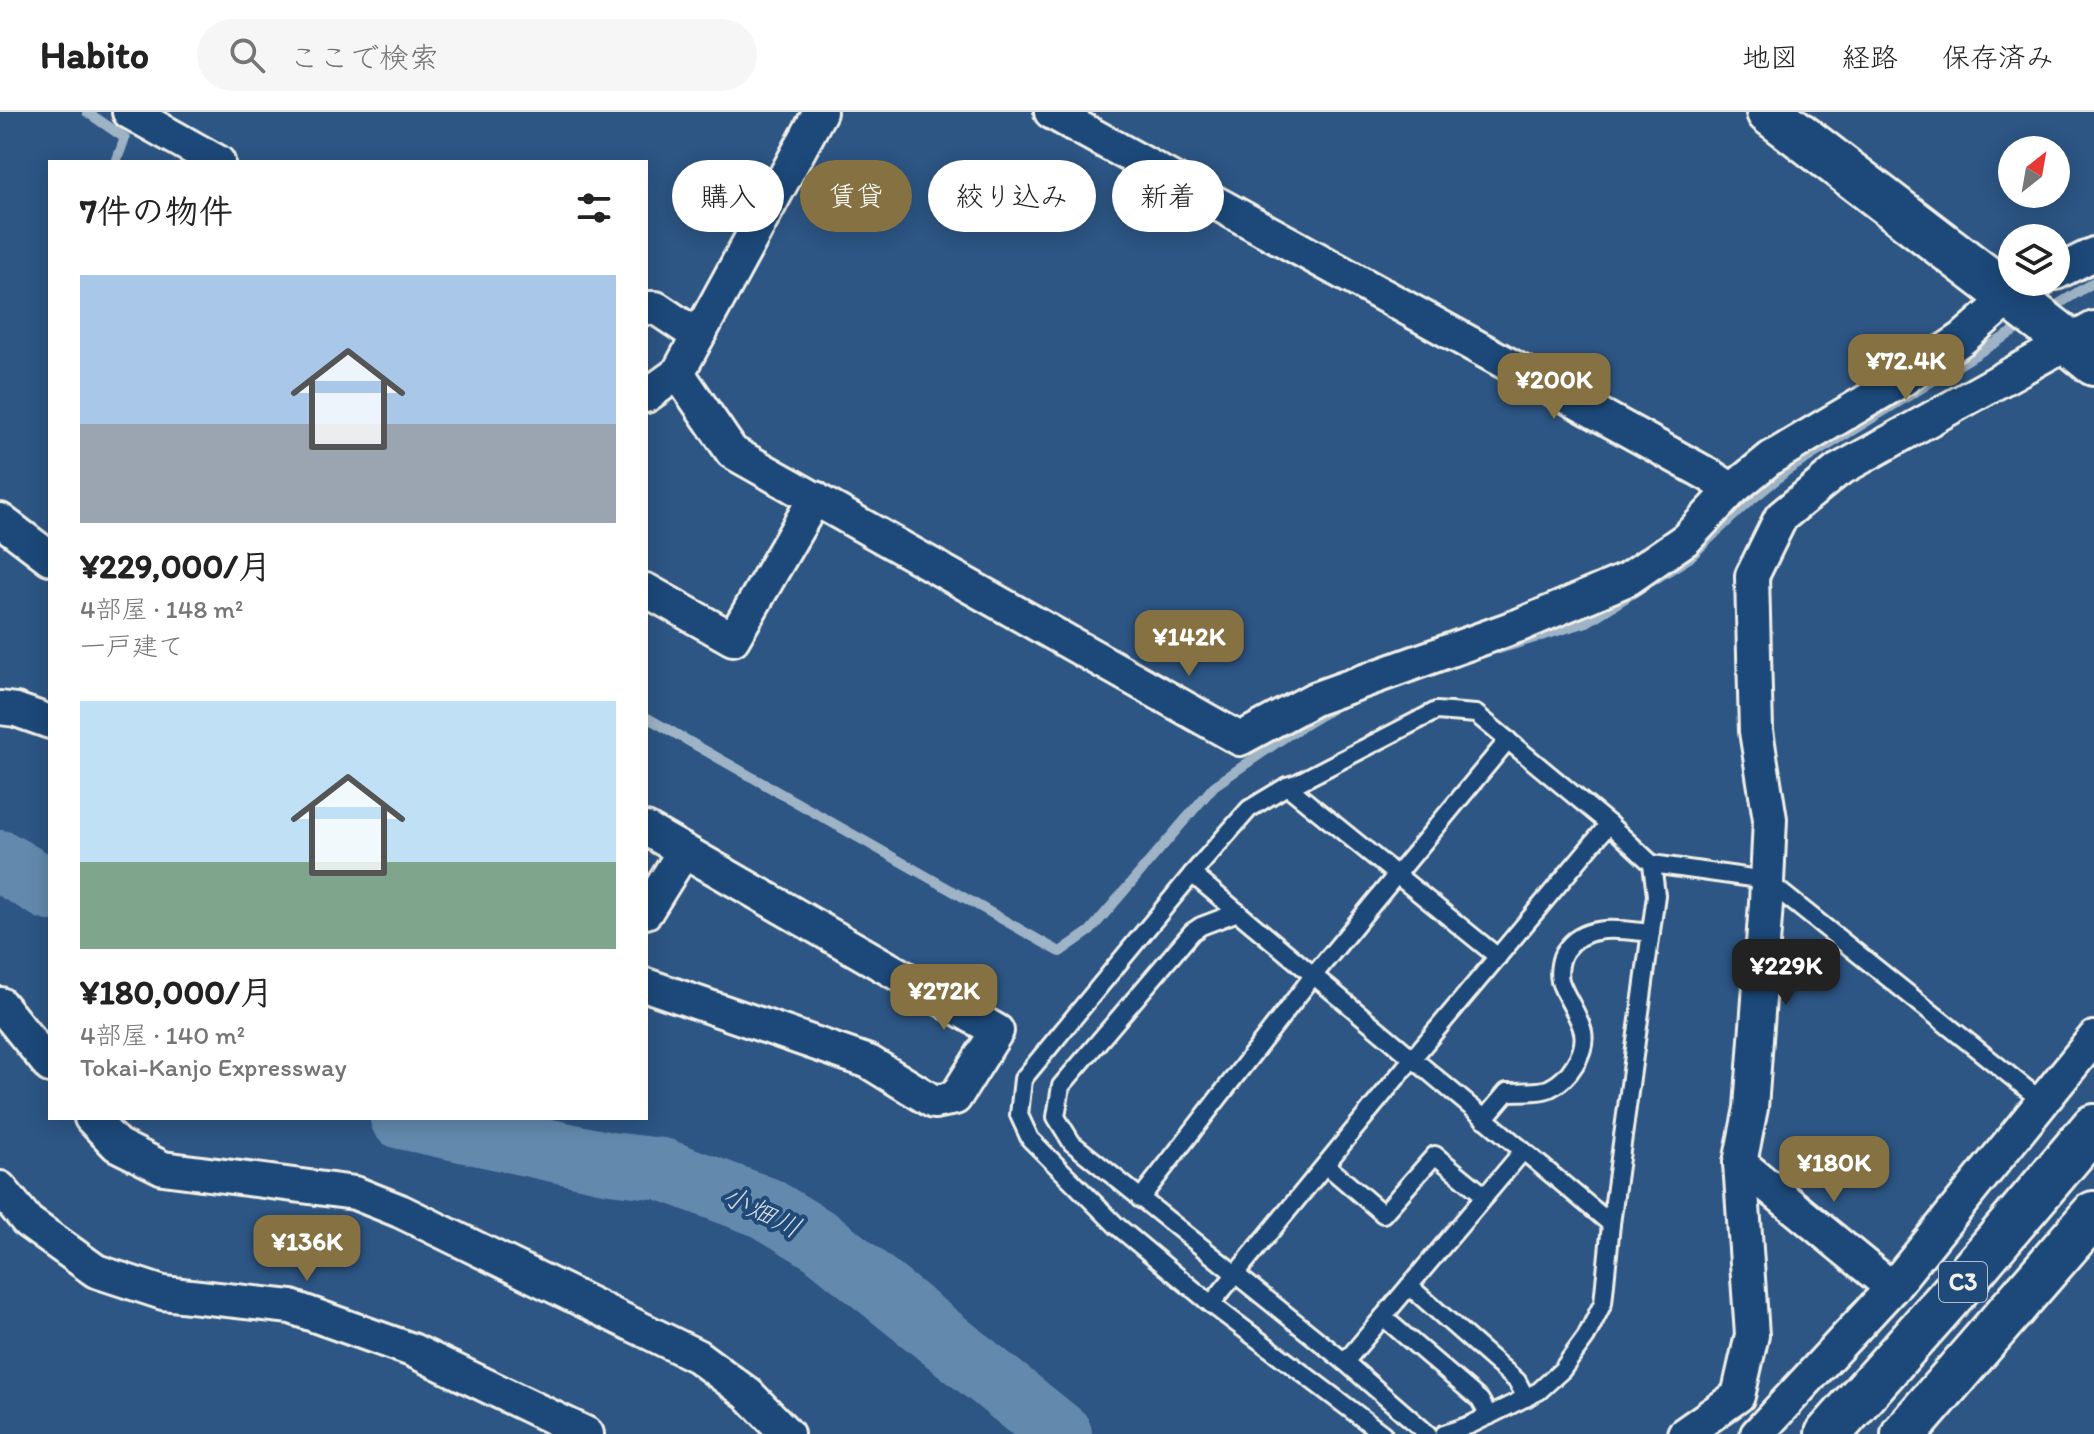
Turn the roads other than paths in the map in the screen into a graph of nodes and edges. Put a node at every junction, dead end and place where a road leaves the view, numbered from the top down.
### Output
1 (129, 112) edge
2 (820, 112) edge
3 (1051, 112) edge
4 (1769, 112) edge
5 (214, 160) edge
6 (2094, 254) edge
7 (2070, 266) edge
8 (648, 308) edge
9 (2056, 322) edge
10 (698, 336) junction
11 (678, 373) junction
12 (648, 395) edge
13 (1732, 490) junction
14 (815, 498) junction
15 (0, 520) edge
16 (48, 556) edge
17 (648, 591) edge
18 (0, 708) edge
19 (48, 721) edge
20 (1508, 740) junction
21 (1287, 786) junction
22 (1609, 824) junction
23 (648, 830) edge
24 (684, 851) junction
25 (1652, 864) junction
26 (1192, 874) junction
27 (1396, 875) junction
28 (1766, 880) junction
29 (648, 909) edge
30 (1238, 912) junction
31 (1651, 933) junction
32 (1498, 957) junction
33 (1313, 976) junction
34 (648, 986) edge
35 (0, 1004) edge
36 (2094, 1038) edge
37 (1412, 1059) junction
38 (48, 1064) edge
39 (2043, 1102) junction
40 (1484, 1119) junction
41 (93, 1120) edge
42 (2094, 1127) edge
43 (1523, 1151) junction
44 (1740, 1163) junction
45 (1326, 1165) junction
46 (0, 1188) edge
47 (1485, 1196) junction
48 (1140, 1199) junction
49 (2094, 1214) edge
50 (1611, 1224) junction
51 (1236, 1274) junction
52 (1409, 1286) junction
53 (1892, 1288) junction
54 (1211, 1304) junction
55 (1383, 1317) junction
56 (1345, 1362) junction
57 (1526, 1398) junction
58 (1489, 1416) junction
59 (587, 1434) edge
60 (787, 1434) edge
61 (1383, 1434) edge
62 (1428, 1434) edge
63 (1444, 1434) edge
64 (1684, 1434) edge
65 (1757, 1434) edge
66 (1828, 1434) edge
67 (1904, 1434) edge

1 - 5 street
2 - 10 street
3 - 13 street
4 - 9 main road
6 - 7 street
8 - 10 street
9 - 13 street
9 - 28 street
10 - 11 street
11 - 12 street
11 - 14 street
13 - 14 street
14 - 17 street
15 - 16 street
18 - 19 street
20 - 21 lane
20 - 22 lane
20 - 27 lane
21 - 26 lane
21 - 27 lane
22 - 25 lane
22 - 32 lane
23 - 24 street
24 - 29 street
24 - 34 street
25 - 28 lane
25 - 31 lane
26 - 30 lane
26 - 54 lane
27 - 32 lane
27 - 33 lane
28 - 39 lane
28 - 44 street
30 - 33 lane
30 - 48 lane
31 - 40 lane
31 - 50 lane
32 - 37 lane
33 - 37 lane
33 - 48 lane
35 - 38 street
36 - 39 street
37 - 40 lane
37 - 45 lane
39 - 53 street
40 - 43 lane
41 - 60 street
42 - 66 main road, C3
43 - 47 lane
43 - 50 lane
44 - 53 street
44 - 64 street
45 - 47 lane
45 - 51 lane
46 - 59 street
47 - 52 lane
48 - 51 lane
49 - 67 main road, C3
50 - 57 lane
51 - 54 lane
51 - 56 lane
52 - 55 lane
52 - 57 lane
53 - 65 street
54 - 61 lane
55 - 56 lane
55 - 58 lane
56 - 62 lane
57 - 58 lane
58 - 63 lane

